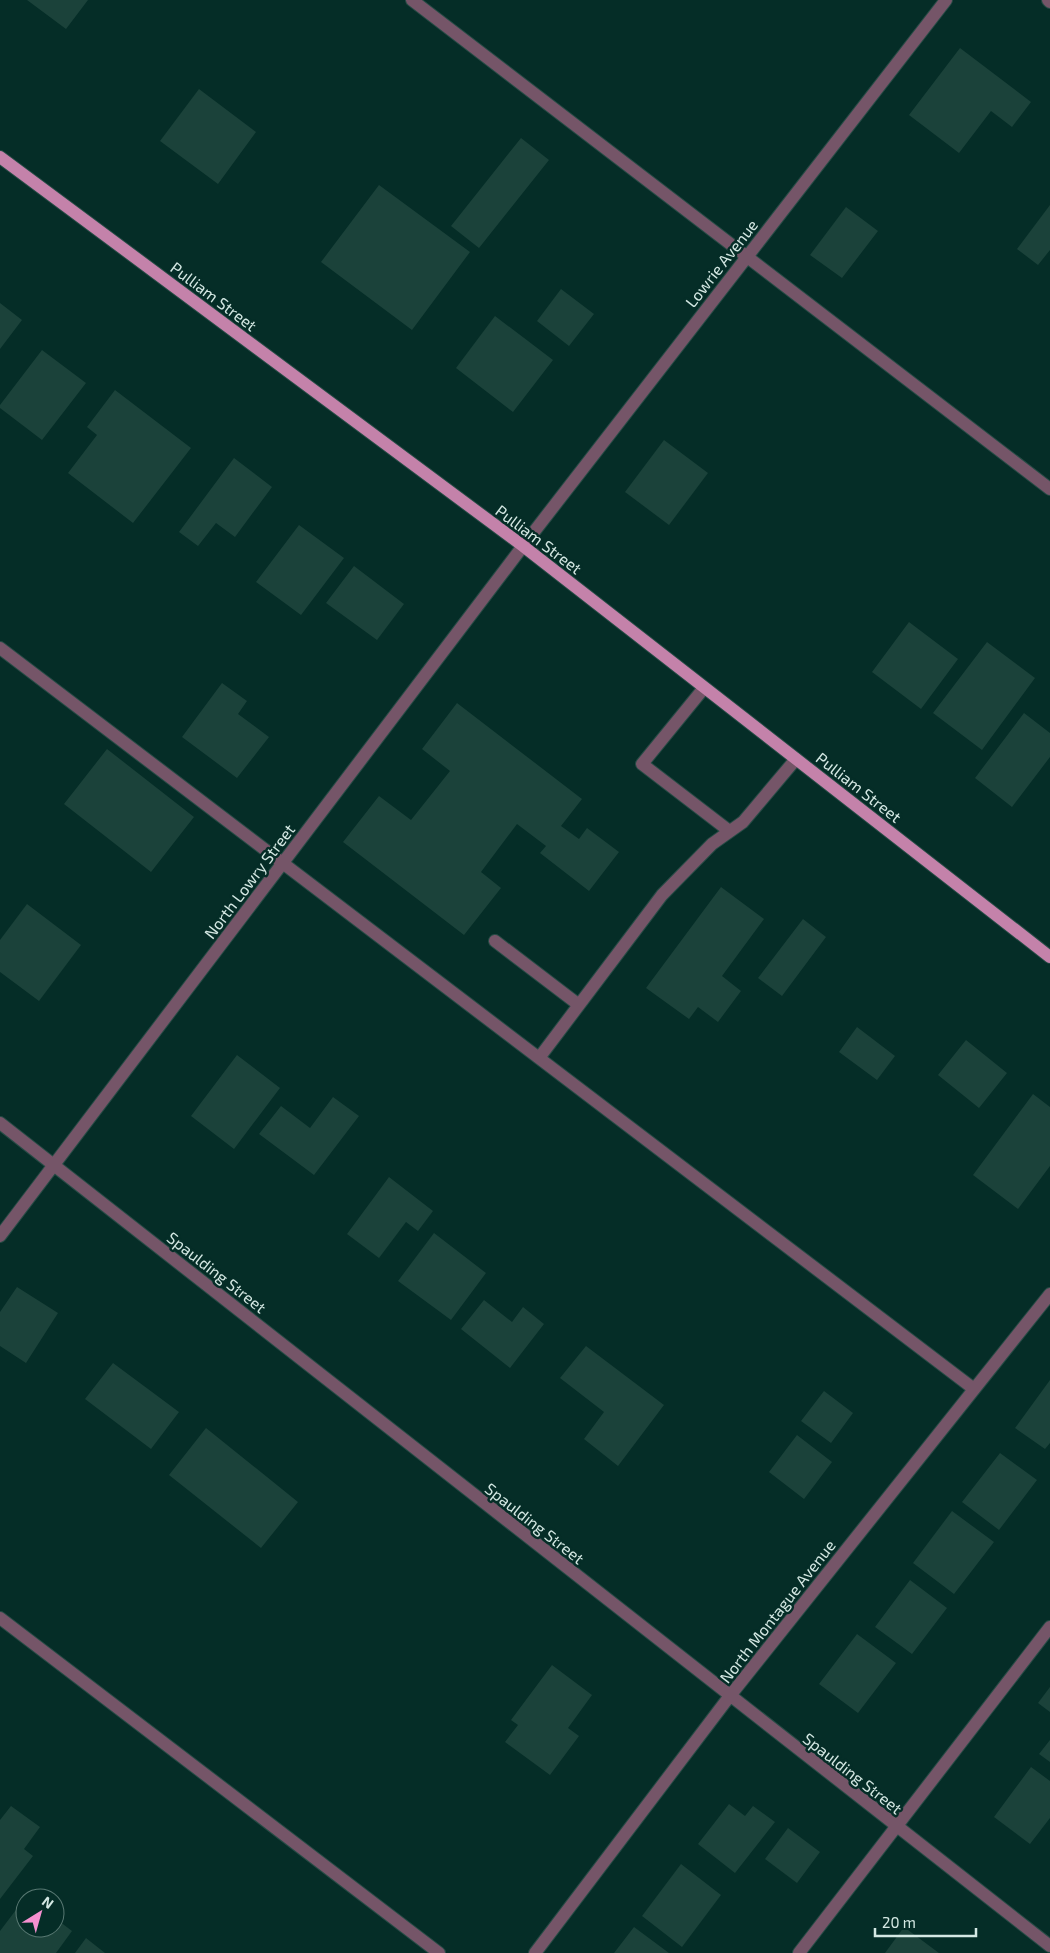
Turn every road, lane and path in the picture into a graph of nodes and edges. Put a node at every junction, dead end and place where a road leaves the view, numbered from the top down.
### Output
1 (412, 0) edge
2 (946, 0) edge
3 (0, 157) edge
4 (747, 257) junction
5 (1050, 490) edge
6 (523, 546) junction
7 (0, 648) edge
8 (704, 688) junction
9 (796, 759) junction
10 (728, 830) junction
11 (283, 863) junction
12 (495, 942) dead end
13 (1050, 957) edge
14 (579, 1005) junction
15 (539, 1058) junction
16 (0, 1123) edge
17 (55, 1164) junction
18 (0, 1236) edge
19 (1050, 1294) edge
20 (974, 1389) junction
21 (0, 1618) edge
22 (1050, 1627) edge
23 (729, 1697) junction
24 (896, 1827) junction
25 (1050, 1946) edge
26 (439, 1953) edge
27 (535, 1953) edge
28 (799, 1953) edge

1 - 4 street
2 - 4 street, Lowrie Avenue
3 - 6 main road, Pulliam Street
4 - 5 street
4 - 6 street, Lowrie Avenue
6 - 8 main road, Pulliam Street
6 - 11 street, North Lowry Street
7 - 11 street
8 - 9 main road, Pulliam Street
8 - 10 street
9 - 10 street
9 - 13 main road, Pulliam Street
10 - 14 street
11 - 15 street
11 - 17 street, North Lowry Street
12 - 14 street
14 - 15 street
15 - 20 street
16 - 17 street, Spaulding Street
17 - 18 street, North Lowry Street
17 - 23 street, Spaulding Street
19 - 20 street, North Montague Avenue
20 - 23 street, North Montague Avenue
21 - 26 street
22 - 24 street
23 - 24 street, Spaulding Street
23 - 27 street, North Montague Avenue
24 - 25 street, Spaulding Street
24 - 28 street

